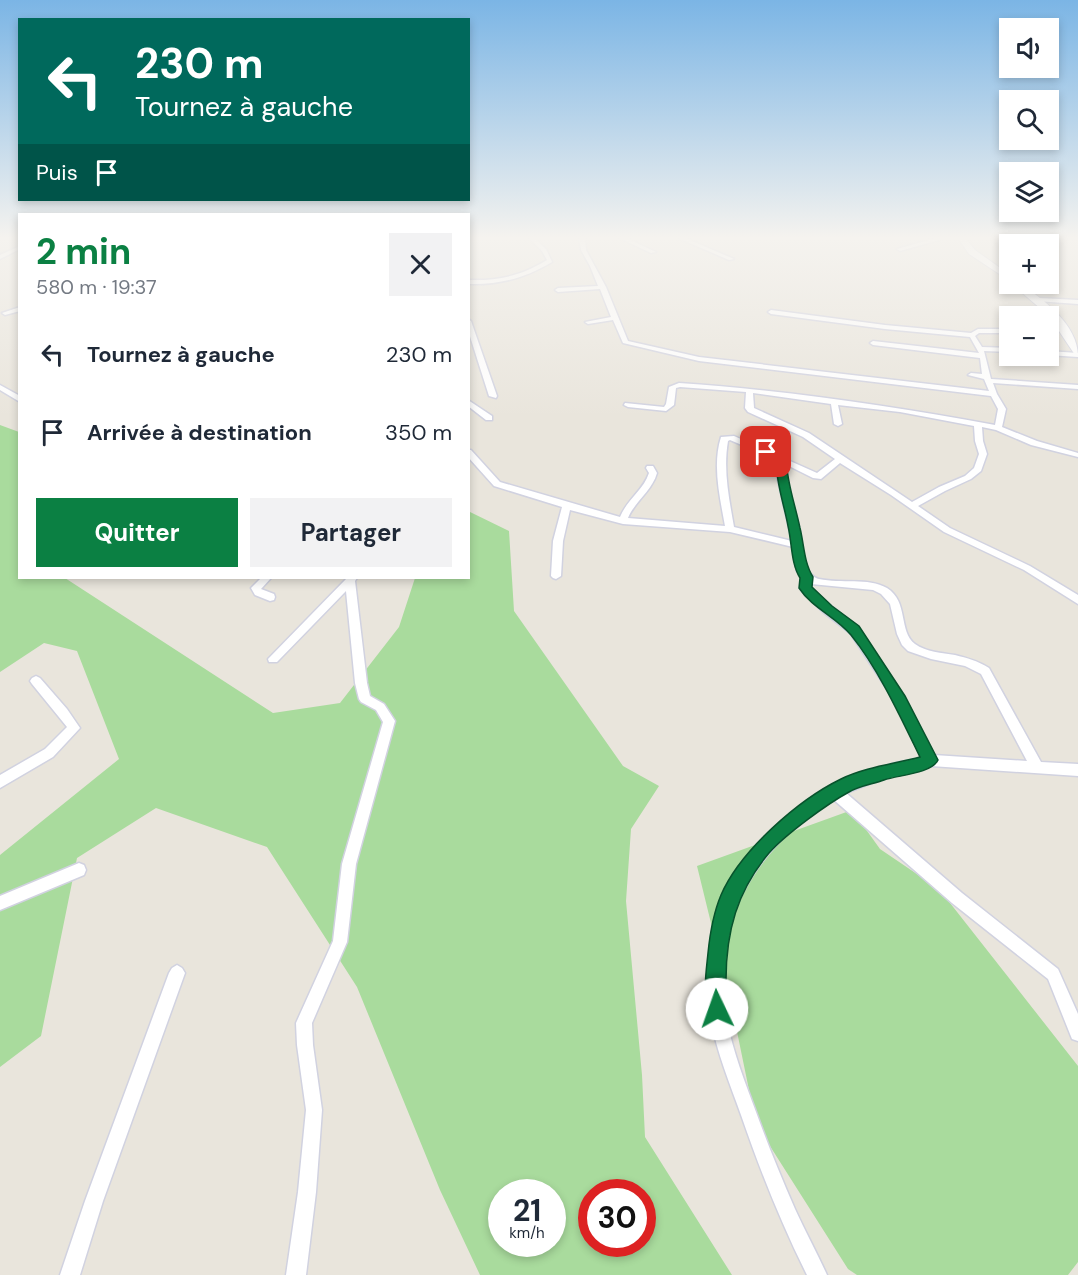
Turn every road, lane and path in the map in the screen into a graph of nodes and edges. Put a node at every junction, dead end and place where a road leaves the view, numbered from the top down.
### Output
1 (607, 298) edge
2 (1035, 298) edge
3 (1039, 300) junction
4 (1078, 302) edge
5 (18, 310) edge
6 (771, 312) dead end
7 (5, 313) dead end
8 (614, 318) junction
9 (588, 322) dead end
10 (470, 327) edge
11 (1059, 328) edge
12 (1065, 328) junction
13 (999, 331) edge
14 (972, 335) junction
15 (873, 343) dead end
16 (477, 349) junction
17 (470, 350) edge
18 (999, 351) edge
19 (982, 352) junction
20 (1059, 353) edge
21 (1078, 354) edge
22 (971, 375) dead end
23 (987, 379) junction
24 (0, 387) edge
25 (1078, 387) edge
26 (750, 390) junction
27 (993, 394) junction
28 (493, 396) dead end
29 (18, 399) edge
30 (834, 402) junction
31 (470, 403) edge
32 (628, 405) dead end
33 (489, 417) dead end
34 (978, 423) junction
35 (838, 424) dead end
36 (998, 428) junction
37 (470, 454) edge
38 (1078, 455) edge
39 (781, 459) junction
40 (840, 459) junction
41 (650, 468) dead end
42 (913, 505) junction
43 (567, 506) junction
44 (623, 521) junction
45 (730, 529) junction
46 (798, 544) junction
47 (556, 576) dead end
48 (807, 577) junction
49 (265, 579) edge
50 (351, 579) edge
51 (270, 597) dead end
52 (1078, 600) edge
53 (273, 659) dead end
54 (36, 681) dead end
55 (930, 760) junction
56 (1036, 767) junction
57 (1078, 770) edge
58 (0, 782) edge
59 (835, 792) junction
60 (79, 870) dead end
61 (0, 903) edge
62 (177, 973) dead end
63 (1078, 1033) edge
64 (70, 1275) edge
65 (296, 1275) edge
66 (817, 1275) edge

1 - 8 street
2 - 3 street
3 - 4 street
3 - 12 street
5 - 7 street
6 - 14 street
8 - 9 street
8 - 27 street
10 - 16 street
11 - 12 street
12 - 21 street
13 - 14 street
14 - 19 street
15 - 19 street
16 - 17 street
16 - 28 street
18 - 19 street
19 - 23 street
20 - 21 street
22 - 23 street
23 - 25 street
23 - 27 street
24 - 29 street
26 - 30 street
26 - 32 street
26 - 40 street
27 - 36 street
30 - 34 street
30 - 35 street
31 - 33 street
34 - 36 street
34 - 42 street
36 - 38 street
37 - 43 street
39 - 40 street
39 - 45 street
39 - 46 street
40 - 42 street
41 - 44 street
42 - 52 street
43 - 44 street
43 - 47 street
44 - 45 street
45 - 46 street
46 - 48 street
48 - 55 street
48 - 56 street
49 - 51 street
50 - 53 street
50 - 65 street
54 - 58 street
55 - 56 street
55 - 59 street
56 - 57 street
59 - 63 street
59 - 66 street
60 - 61 street
62 - 64 street

